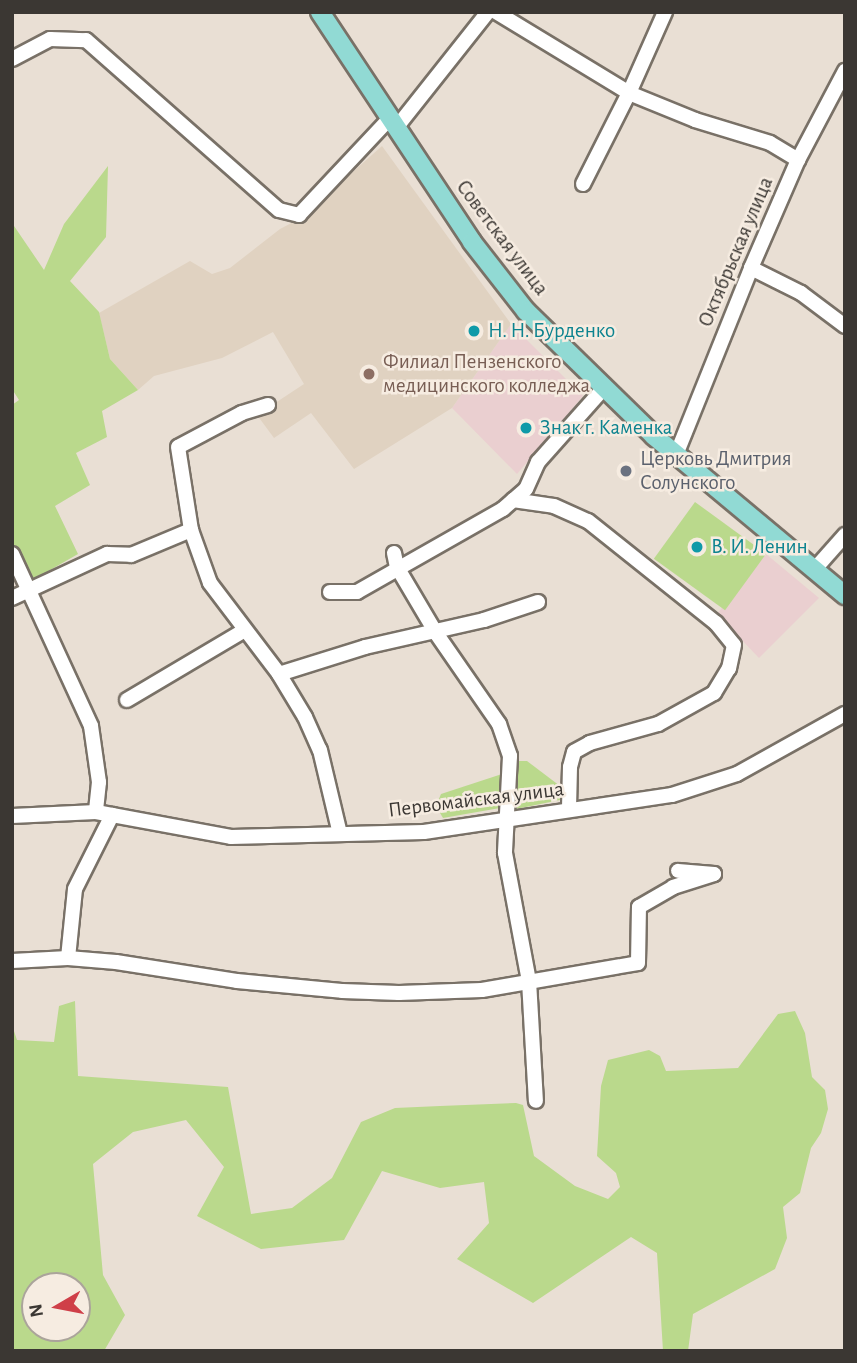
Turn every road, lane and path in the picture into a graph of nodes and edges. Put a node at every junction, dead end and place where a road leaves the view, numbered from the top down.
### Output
1 (320, 12) edge
2 (488, 12) edge
3 (496, 12) edge
4 (664, 12) edge
5 (12, 59) edge
6 (845, 71) edge
7 (629, 93) junction
8 (393, 123) junction
9 (798, 160) junction
10 (583, 184) dead end
11 (751, 268) junction
12 (845, 326) edge
13 (604, 388) junction
14 (268, 405) dead end
15 (676, 455) junction
16 (513, 500) junction
17 (191, 530) junction
18 (845, 535) edge
19 (394, 552) dead end
20 (12, 554) edge
21 (397, 568) junction
22 (814, 570) junction
23 (29, 591) junction
24 (330, 592) dead end
25 (845, 595) edge
26 (12, 598) edge
27 (538, 602) dead end
28 (245, 631) junction
29 (436, 633) junction
30 (279, 674) junction
31 (127, 700) dead end
32 (845, 714) edge
33 (569, 809) junction
34 (96, 812) junction
35 (113, 815) junction
36 (12, 816) edge
37 (507, 818) junction
38 (340, 834) junction
39 (678, 871) dead end
40 (68, 958) junction
41 (12, 961) edge
42 (529, 981) junction
43 (536, 1101) dead end

1 - 8 main road, Советская улица
2 - 8 street
3 - 7 street
4 - 7 street
5 - 8 street
6 - 9 street, Октябрьская улица
7 - 9 street
7 - 10 street
8 - 13 main road, Советская улица
9 - 11 street, Октябрьская улица
11 - 12 street
11 - 15 street, Октябрьская улица
13 - 15 main road, Советская улица
13 - 16 street
14 - 17 street
15 - 22 main road, Советская улица
16 - 21 street
16 - 33 street
17 - 23 street
17 - 28 street
18 - 22 street
19 - 21 street
20 - 23 street
21 - 24 street
21 - 29 street
22 - 25 main road, Советская улица
23 - 26 street
23 - 34 street
27 - 29 street
28 - 30 street
28 - 31 street
29 - 30 street
29 - 37 street
30 - 38 street
32 - 33 street, Первомайская улица
33 - 37 street, Первомайская улица
34 - 35 street, Первомайская улица
34 - 36 street, Первомайская улица
35 - 38 street, Первомайская улица
35 - 40 street
37 - 38 street, Первомайская улица
37 - 42 street
39 - 42 street
40 - 41 street
40 - 42 street
42 - 43 street

